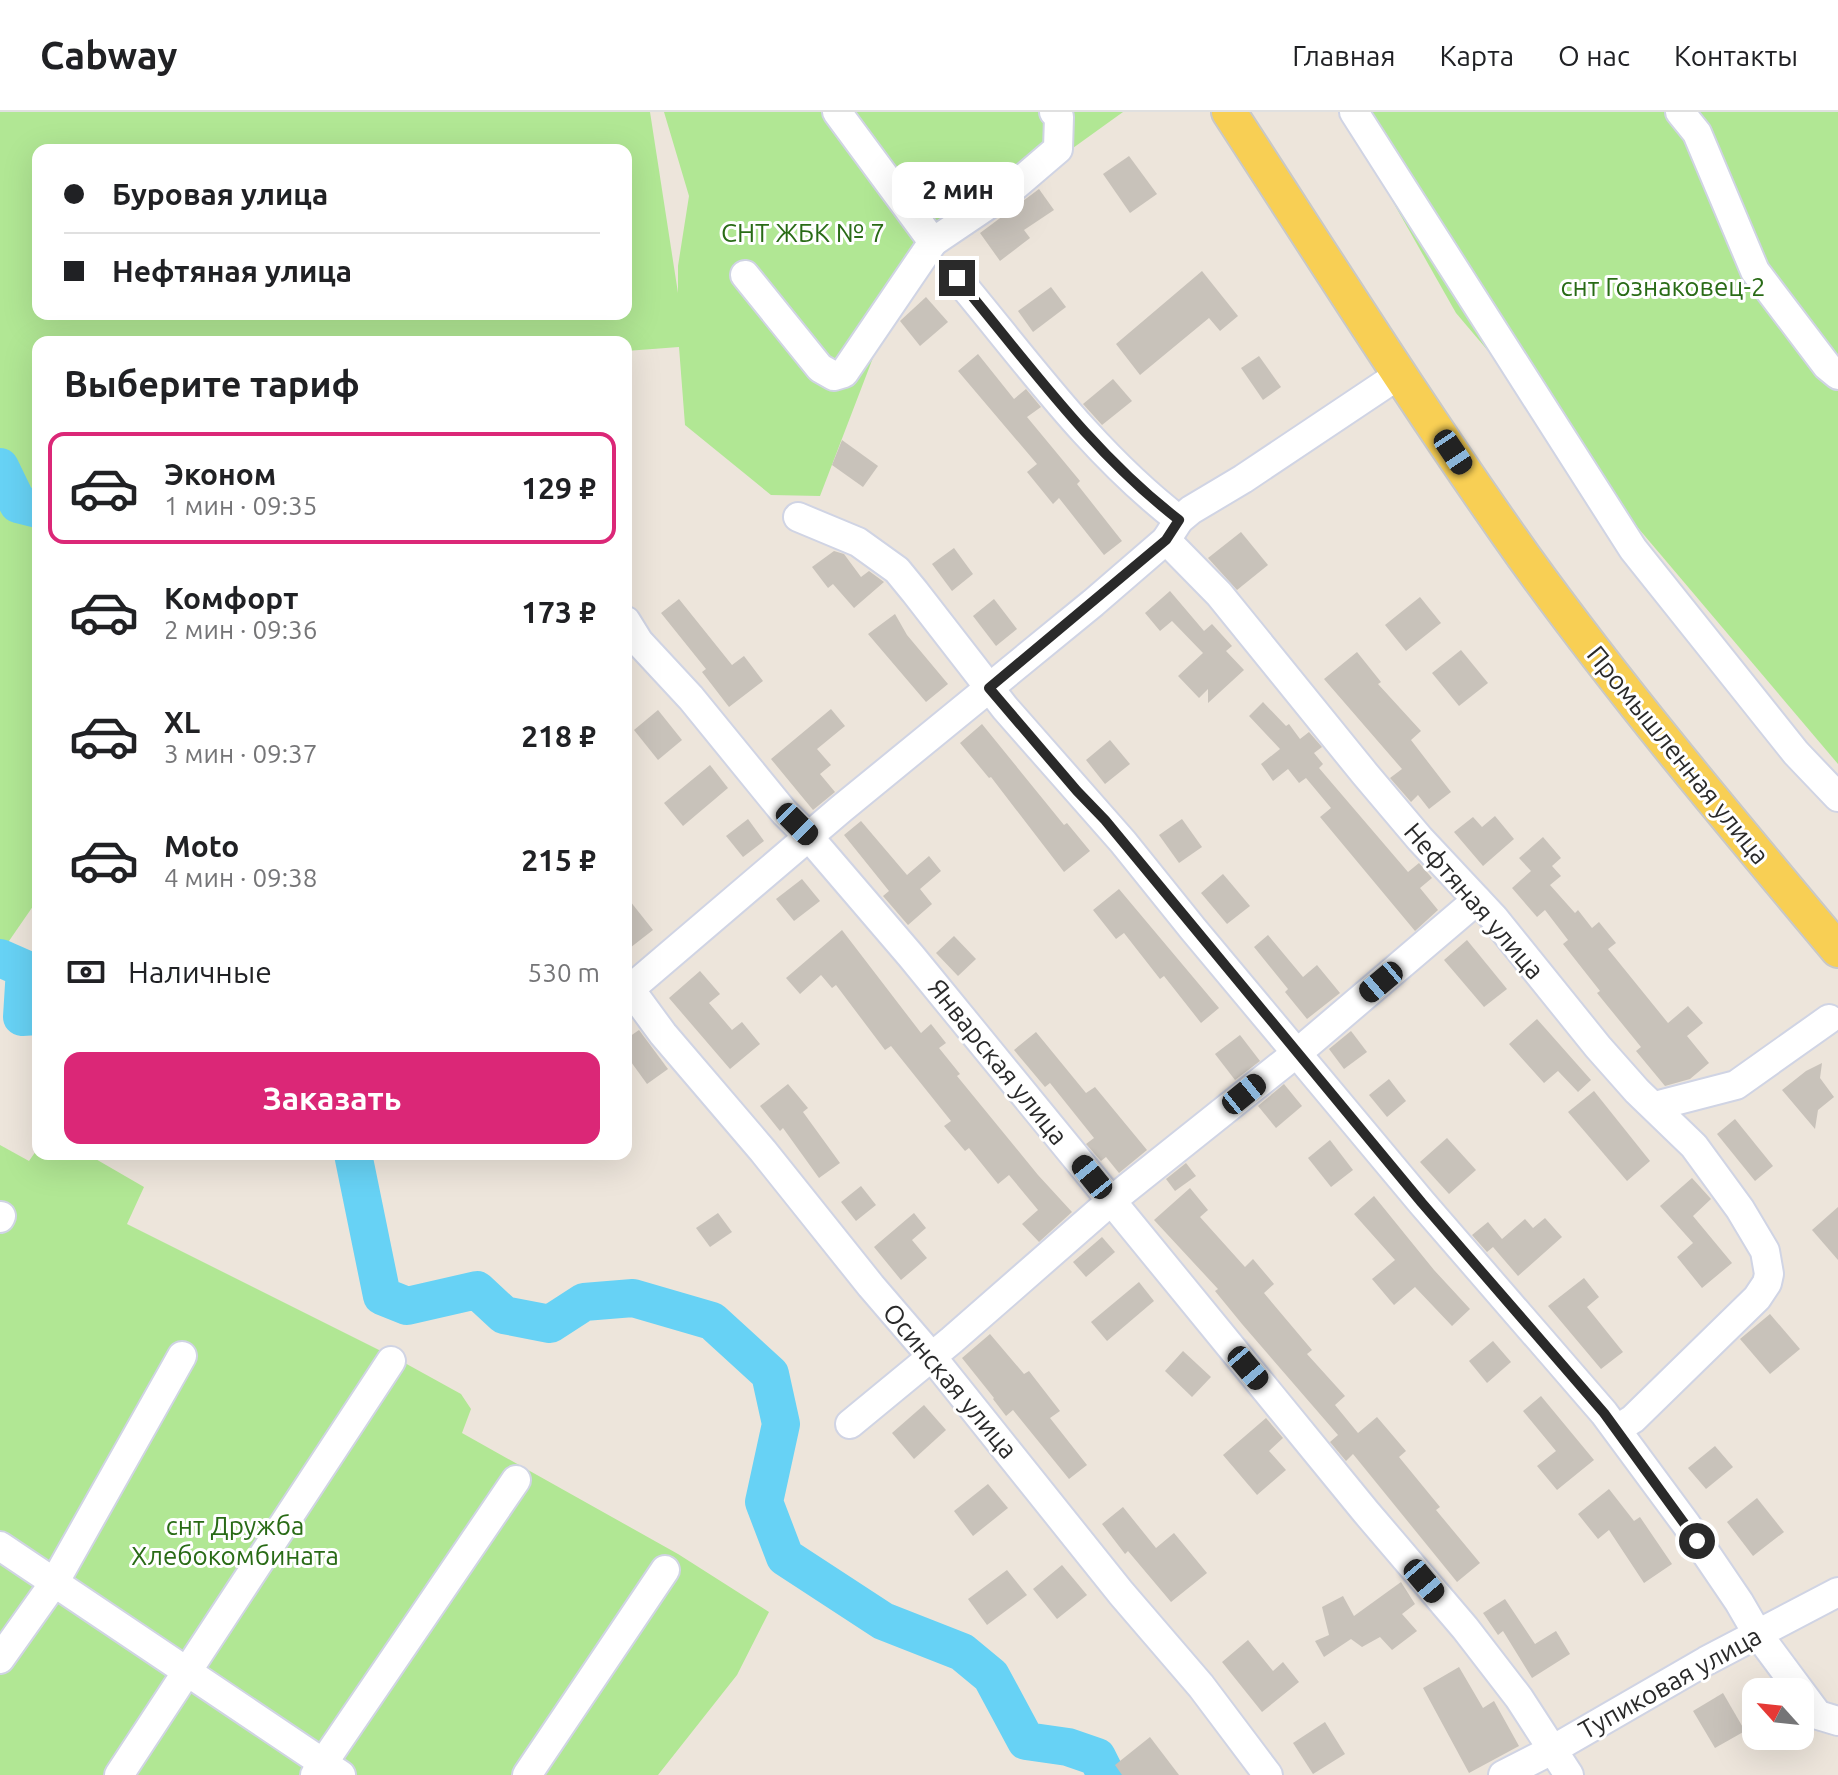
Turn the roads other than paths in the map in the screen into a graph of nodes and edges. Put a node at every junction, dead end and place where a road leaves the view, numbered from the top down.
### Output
1 (837, 112) edge
2 (1054, 112) edge
3 (1229, 112) edge
4 (1354, 112) edge
5 (1680, 112) edge
6 (933, 242) junction
7 (745, 275) dead end
8 (957, 278) dead end
9 (1400, 374) junction
10 (1838, 375) edge
11 (798, 517) dead end
12 (1172, 530) junction
13 (632, 631) edge
14 (989, 688) junction
15 (1838, 797) edge
16 (809, 837) junction
17 (1477, 900) junction
18 (1838, 950) edge
19 (632, 987) edge
20 (632, 992) edge
21 (1835, 1016) edge
22 (1297, 1052) junction
23 (1655, 1106) junction
24 (1111, 1201) junction
25 (182, 1356) dead end
26 (932, 1357) junction
27 (391, 1361) dead end
28 (850, 1424) dead end
29 (1617, 1429) junction
30 (516, 1480) dead end
31 (0, 1546) edge
32 (665, 1570) dead end
33 (54, 1583) junction
34 (1838, 1592) edge
35 (1757, 1633) junction
36 (0, 1659) edge
37 (186, 1671) junction
38 (1838, 1721) edge
39 (1552, 1750) junction
40 (326, 1771) edge
41 (119, 1775) edge
42 (527, 1775) edge
43 (1268, 1775) edge
44 (1503, 1775) edge
45 (1569, 1775) edge

1 - 6 street
2 - 6 street
3 - 9 main road, Промышленная улица
4 - 15 street
5 - 10 street
6 - 7 street
8 - 12 street, Нефтяная улица
9 - 12 street
9 - 18 main road, Промышленная улица
11 - 14 street
12 - 14 street
12 - 17 street, Нефтяная улица
13 - 16 street, Январская улица
14 - 16 street
14 - 22 street
16 - 19 street, Осинская улица
16 - 24 street, Январская улица
17 - 22 street
17 - 23 street, Нефтяная улица
20 - 26 street, Осинская улица
21 - 23 street
22 - 24 street
22 - 29 street
23 - 29 street, Нефтяная улица
24 - 26 street
24 - 39 street, Январская улица
25 - 33 street
26 - 28 street
26 - 43 street, Осинская улица
27 - 37 street
29 - 35 street
30 - 40 street
31 - 33 street
32 - 42 street
33 - 36 street
33 - 37 street
34 - 35 street, Тупиковая улица
35 - 38 street
35 - 39 street, Тупиковая улица
37 - 40 street
37 - 41 street
39 - 44 street, Тупиковая улица
39 - 45 street, Январская улица

